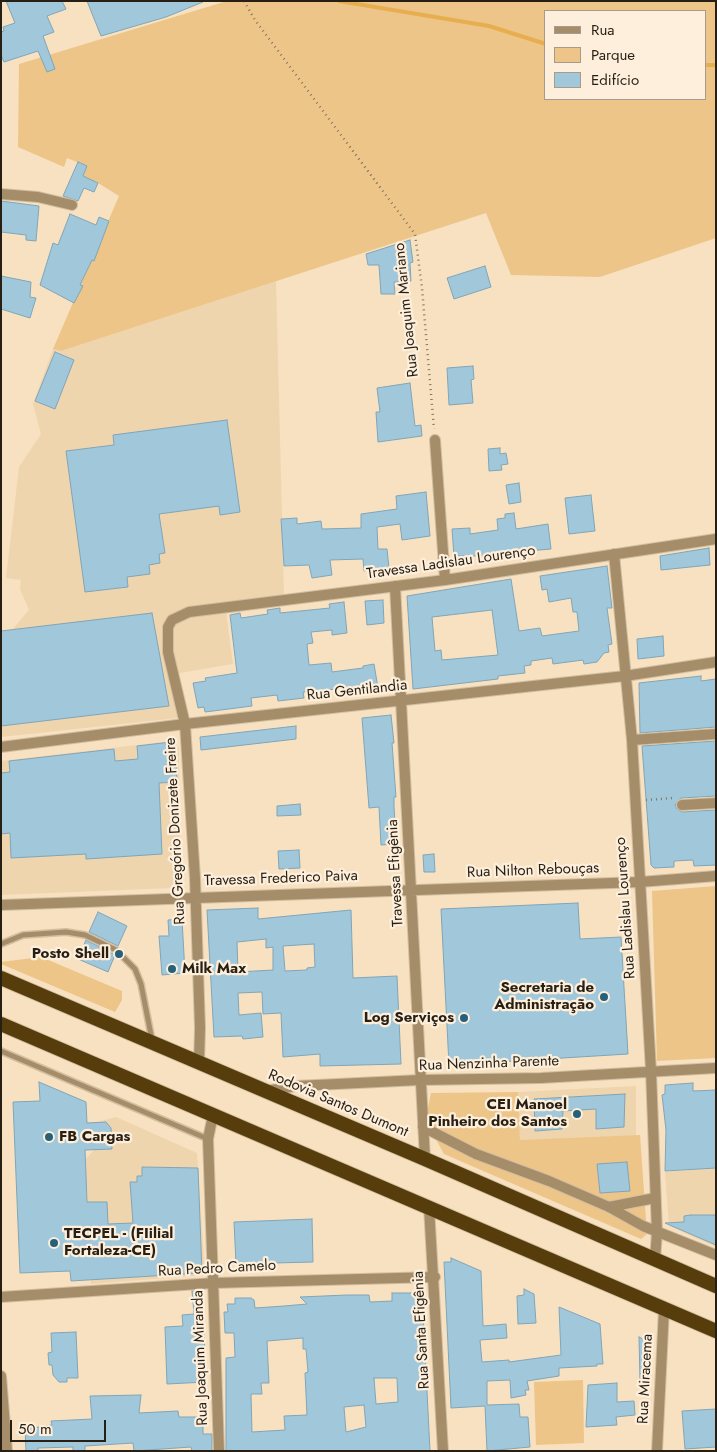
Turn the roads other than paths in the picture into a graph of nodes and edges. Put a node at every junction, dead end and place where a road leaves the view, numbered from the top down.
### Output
1 (1, 194) edge
2 (72, 205) dead end
3 (435, 440) road end
4 (716, 539) edge
5 (614, 554) junction
6 (446, 580) junction
7 (395, 586) junction
8 (190, 612) joint
9 (716, 662) edge
10 (625, 676) junction
11 (402, 701) junction
12 (185, 724) junction
13 (716, 734) edge
14 (632, 740) junction
15 (1, 747) edge
16 (680, 801) road end
17 (716, 803) edge
18 (716, 876) edge
19 (640, 882) junction
20 (412, 890) junction
21 (196, 897) junction
22 (1, 905) edge
23 (1, 944) edge
24 (1, 978) edge
25 (1, 1024) edge
26 (152, 1043) junction
27 (1, 1051) edge
28 (199, 1063) junction
29 (716, 1068) edge
30 (651, 1071) junction
31 (420, 1080) junction
32 (263, 1091) junction
33 (213, 1115) junction
34 (423, 1127) junction
35 (208, 1139) junction
36 (426, 1159) junction
37 (656, 1198) junction
38 (429, 1207) junction
39 (609, 1207) junction
40 (657, 1232) junction
41 (716, 1256) edge
42 (655, 1260) junction
43 (435, 1277) junction
44 (214, 1283) junction
45 (716, 1286) edge
46 (1, 1297) edge
47 (664, 1309) junction
48 (716, 1331) edge
49 (1, 1376) edge
50 (8, 1451) edge
51 (219, 1451) edge
52 (443, 1451) edge
53 (657, 1451) edge

1 - 2 street
3 - 6 street
4 - 5 street, Travessa Ladislau Lourenço
5 - 6 street, Travessa Ladislau Lourenço
5 - 10 street, Rua Ladislau Lourenço
6 - 7 street, Travessa Ladislau Lourenço
7 - 8 street, Travessa Ladislau Lourenço
7 - 11 street, Travessa Efigênia
8 - 12 street, Rua Gregório Donizete Freire
9 - 10 street, Rua Gentilandia
10 - 11 street, Rua Gentilandia
10 - 14 street, Rua Ladislau Lourenço
11 - 12 street, Rua Gentilandia
11 - 20 street, Travessa Efigênia
12 - 15 street, Rua Gentilandia
12 - 21 street, Rua Gregório Donizete Freire
13 - 14 street
14 - 19 street, Rua Ladislau Lourenço
16 - 17 street
18 - 19 street, Rua Nilton Rebouças
19 - 20 street, Rua Nilton Rebouças
19 - 30 street, Rua Ladislau Lourenço
20 - 21 street, Travessa Frederico Paiva
20 - 31 street, Travessa Efigênia
21 - 22 street, Travessa Frederico Paiva
21 - 28 street, Rua Gregório Donizete Freire
23 - 26 lane
24 - 26 highway, Rodovia Santos Dumont
25 - 33 highway
26 - 28 highway, Rodovia Santos Dumont
27 - 35 lane
28 - 32 highway, Rodovia Santos Dumont
29 - 30 street, Rua Nenzinha Parente
30 - 31 street, Rua Nenzinha Parente
30 - 37 street, Rua Ladislau Lourenço
31 - 32 street, Rua Nenzinha Parente
31 - 34 street, Travessa Efigênia
32 - 36 highway, Rodovia Santos Dumont
33 - 35 street, Rua Joaquim Miranda
33 - 38 highway
34 - 36 street, Travessa Efigênia
34 - 39 street
35 - 44 street, Rua Joaquim Miranda
36 - 42 highway, Rodovia Santos Dumont
37 - 39 street
37 - 40 street, Rua Ladislau Lourenço
38 - 43 street, Rua Santa Efigênia
38 - 47 highway
39 - 40 street
40 - 41 street
40 - 42 street, Rua Ladislau Lourenço
42 - 45 highway, Rodovia Santos Dumont
43 - 44 street, Rua Pedro Camelo
43 - 52 street, Rua Santa Efigênia
44 - 46 street, Rua Pedro Camelo
44 - 51 street, Rua Joaquim Miranda
47 - 48 highway
47 - 53 street, Rua Miracema
49 - 50 street

